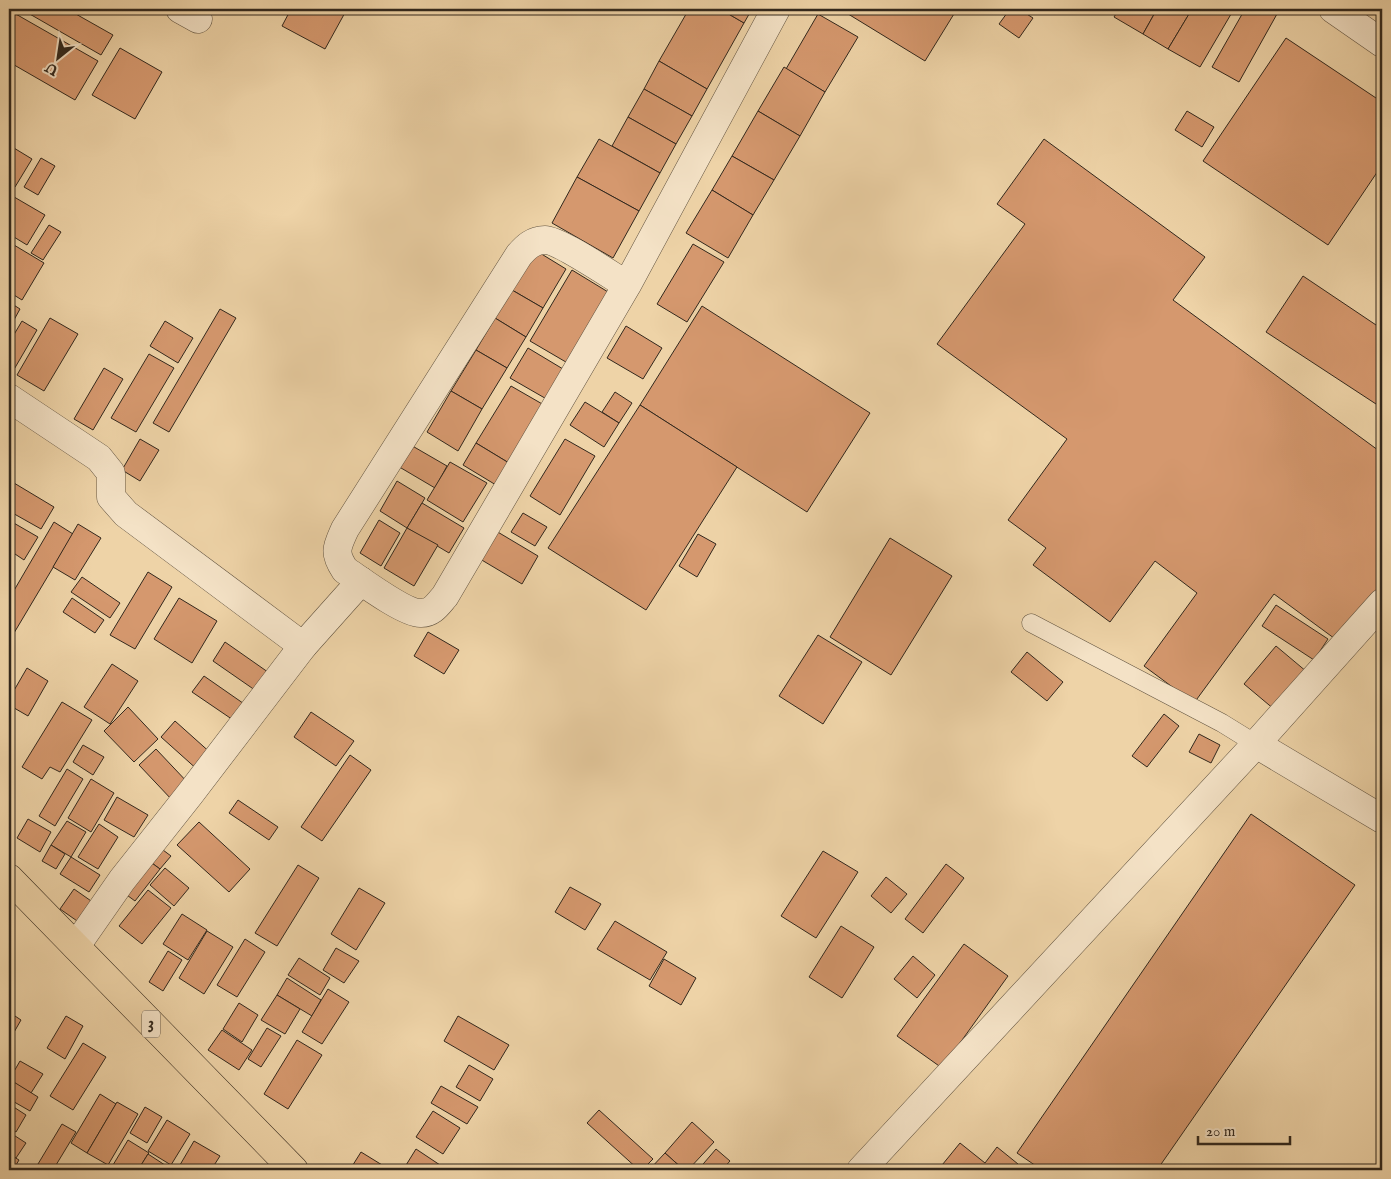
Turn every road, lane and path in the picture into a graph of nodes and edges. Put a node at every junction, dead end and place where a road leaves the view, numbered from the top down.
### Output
1 (776, 9) edge
2 (1334, 9) edge
3 (1382, 43) edge
4 (627, 285) junction
5 (10, 402) edge
6 (360, 581) junction
7 (1382, 603) edge
8 (1031, 623) dead end
9 (303, 646) junction
10 (1256, 744) junction
11 (1382, 819) edge
12 (9, 878) edge
13 (76, 946) junction
14 (876, 1166) edge
15 (294, 1170) edge

1 - 4 street
2 - 3 street
4 - 6 street
4 - 6 street
5 - 9 street
6 - 9 street
7 - 10 street
8 - 10 lane
9 - 13 street
10 - 11 street
10 - 14 street
12 - 13 highway, 3
13 - 15 highway, 3

